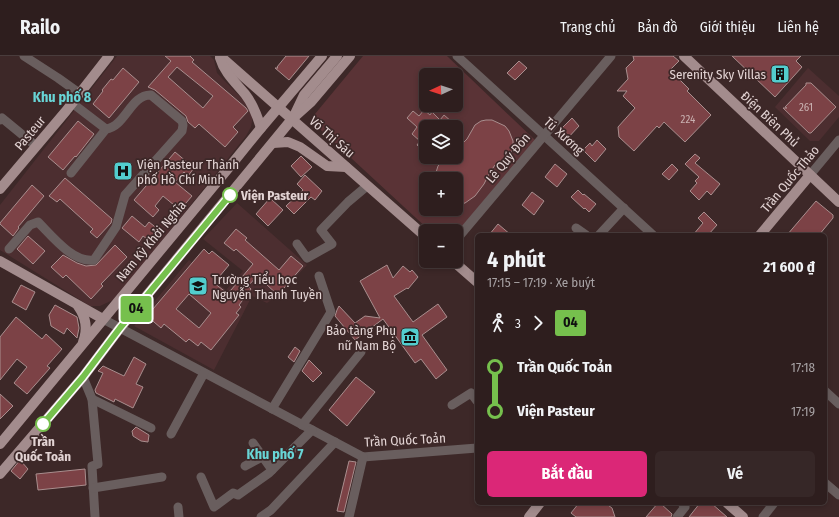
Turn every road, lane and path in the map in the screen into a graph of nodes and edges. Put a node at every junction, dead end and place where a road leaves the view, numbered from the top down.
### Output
1 (24, 56) edge
2 (109, 56) edge
3 (220, 56) edge
4 (322, 56) edge
5 (338, 56) edge
6 (350, 56) edge
7 (457, 56) edge
8 (610, 56) edge
9 (684, 56) edge
10 (78, 93) junction
11 (72, 102) junction
12 (278, 107) junction
13 (292, 119) junction
14 (0, 120) edge
15 (261, 128) junction
16 (106, 129) junction
17 (544, 136) junction
18 (839, 140) edge
19 (273, 143) junction
20 (36, 146) junction
21 (346, 167) junction
22 (71, 173) dead end
23 (810, 175) junction
24 (367, 186) junction
25 (0, 189) edge
26 (839, 202) edge
27 (624, 208) junction
28 (576, 228) dead end
29 (419, 231) edge
30 (463, 232) edge
31 (583, 233) edge
32 (601, 233) edge
33 (651, 233) edge
34 (762, 233) edge
35 (297, 244) dead end
36 (9, 249) dead end
37 (0, 262) edge
38 (461, 268) edge
39 (320, 276) dead end
40 (475, 280) edge
41 (76, 305) junction
42 (103, 319) junction
43 (120, 328) junction
44 (80, 346) junction
45 (361, 352) dead end
46 (204, 373) junction
47 (83, 377) junction
48 (827, 393) edge
49 (475, 398) edge
50 (92, 399) junction
51 (839, 404) edge
52 (452, 405) dead end
53 (272, 409) junction
54 (302, 425) junction
55 (151, 428) dead end
56 (312, 430) junction
57 (171, 434) dead end
58 (335, 442) junction
59 (253, 443) dead end
60 (0, 444) edge
61 (475, 448) edge
62 (262, 457) junction
63 (363, 458) junction
64 (245, 466) dead end
65 (272, 470) junction
66 (0, 474) edge
67 (162, 477) dead end
68 (201, 477) dead end
69 (827, 485) edge
70 (93, 488) junction
71 (839, 495) edge
72 (538, 505) edge
73 (684, 505) edge
74 (729, 505) edge
75 (772, 505) edge
76 (178, 507) dead end
77 (95, 517) edge
78 (179, 517) edge
79 (261, 517) edge
80 (349, 517) edge
81 (529, 517) edge
82 (677, 517) edge
83 (743, 517) edge
84 (763, 517) edge

1 - 10 street
2 - 10 main road, Pasteur
3 - 12 main road, Võ Thị Sáu
3 - 15 main road
4 - 12 main road, Nam Kỳ Khởi Nghĩa
5 - 13 main road
6 - 13 main road
7 - 17 street, Tú Xương
8 - 17 street, Lê Quý Đôn
9 - 23 main road, Điện Biên Phủ
10 - 11 main road, Pasteur
11 - 16 street
11 - 20 main road, Pasteur
12 - 13 main road, Võ Thị Sáu
12 - 15 main road, Nam Kỳ Khởi Nghĩa
13 - 19 main road
13 - 21 main road, Võ Thị Sáu
14 - 20 street
15 - 42 main road, Nam Kỳ Khởi Nghĩa
16 - 22 street
16 - 36 street
17 - 27 street, Tú Xương
17 - 30 street, Lê Quý Đôn
18 - 23 street, Trần Quốc Thảo
19 - 21 main road
19 - 43 main road
20 - 25 main road, Pasteur
21 - 24 main road, Võ Thị Sáu
23 - 26 main road, Điện Biên Phủ
23 - 34 main road, Trần Quốc Thảo
24 - 29 main road, Võ Thị Sáu
24 - 35 street
27 - 32 street
27 - 33 street, Tú Xương
28 - 31 street
37 - 41 main road, Trần Quốc Toản
38 - 40 main road
39 - 53 street
41 - 42 main road, Trần Quốc Toản
41 - 44 main road
42 - 43 street, Trần Quốc Toản
42 - 44 main road, Nam Kỳ Khởi Nghĩa
43 - 46 street, Trần Quốc Toản
43 - 47 main road
44 - 60 main road, Nam Kỳ Khởi Nghĩa
45 - 54 street
46 - 53 street, Trần Quốc Toản
46 - 57 street
47 - 50 street
47 - 66 main road
48 - 51 street
49 - 52 street
50 - 55 street
50 - 70 street
53 - 54 street, Trần Quốc Toản
54 - 56 street, Trần Quốc Toản
56 - 58 street, Trần Quốc Toản
56 - 65 street
58 - 63 street, Trần Quốc Toản
58 - 79 street
59 - 62 street
61 - 63 street, Trần Quốc Toản
62 - 64 street
62 - 65 street
63 - 80 street
65 - 68 street
67 - 70 street
69 - 71 street
70 - 77 street
72 - 81 main road
73 - 82 street
74 - 83 main road
75 - 84 street
76 - 78 street

